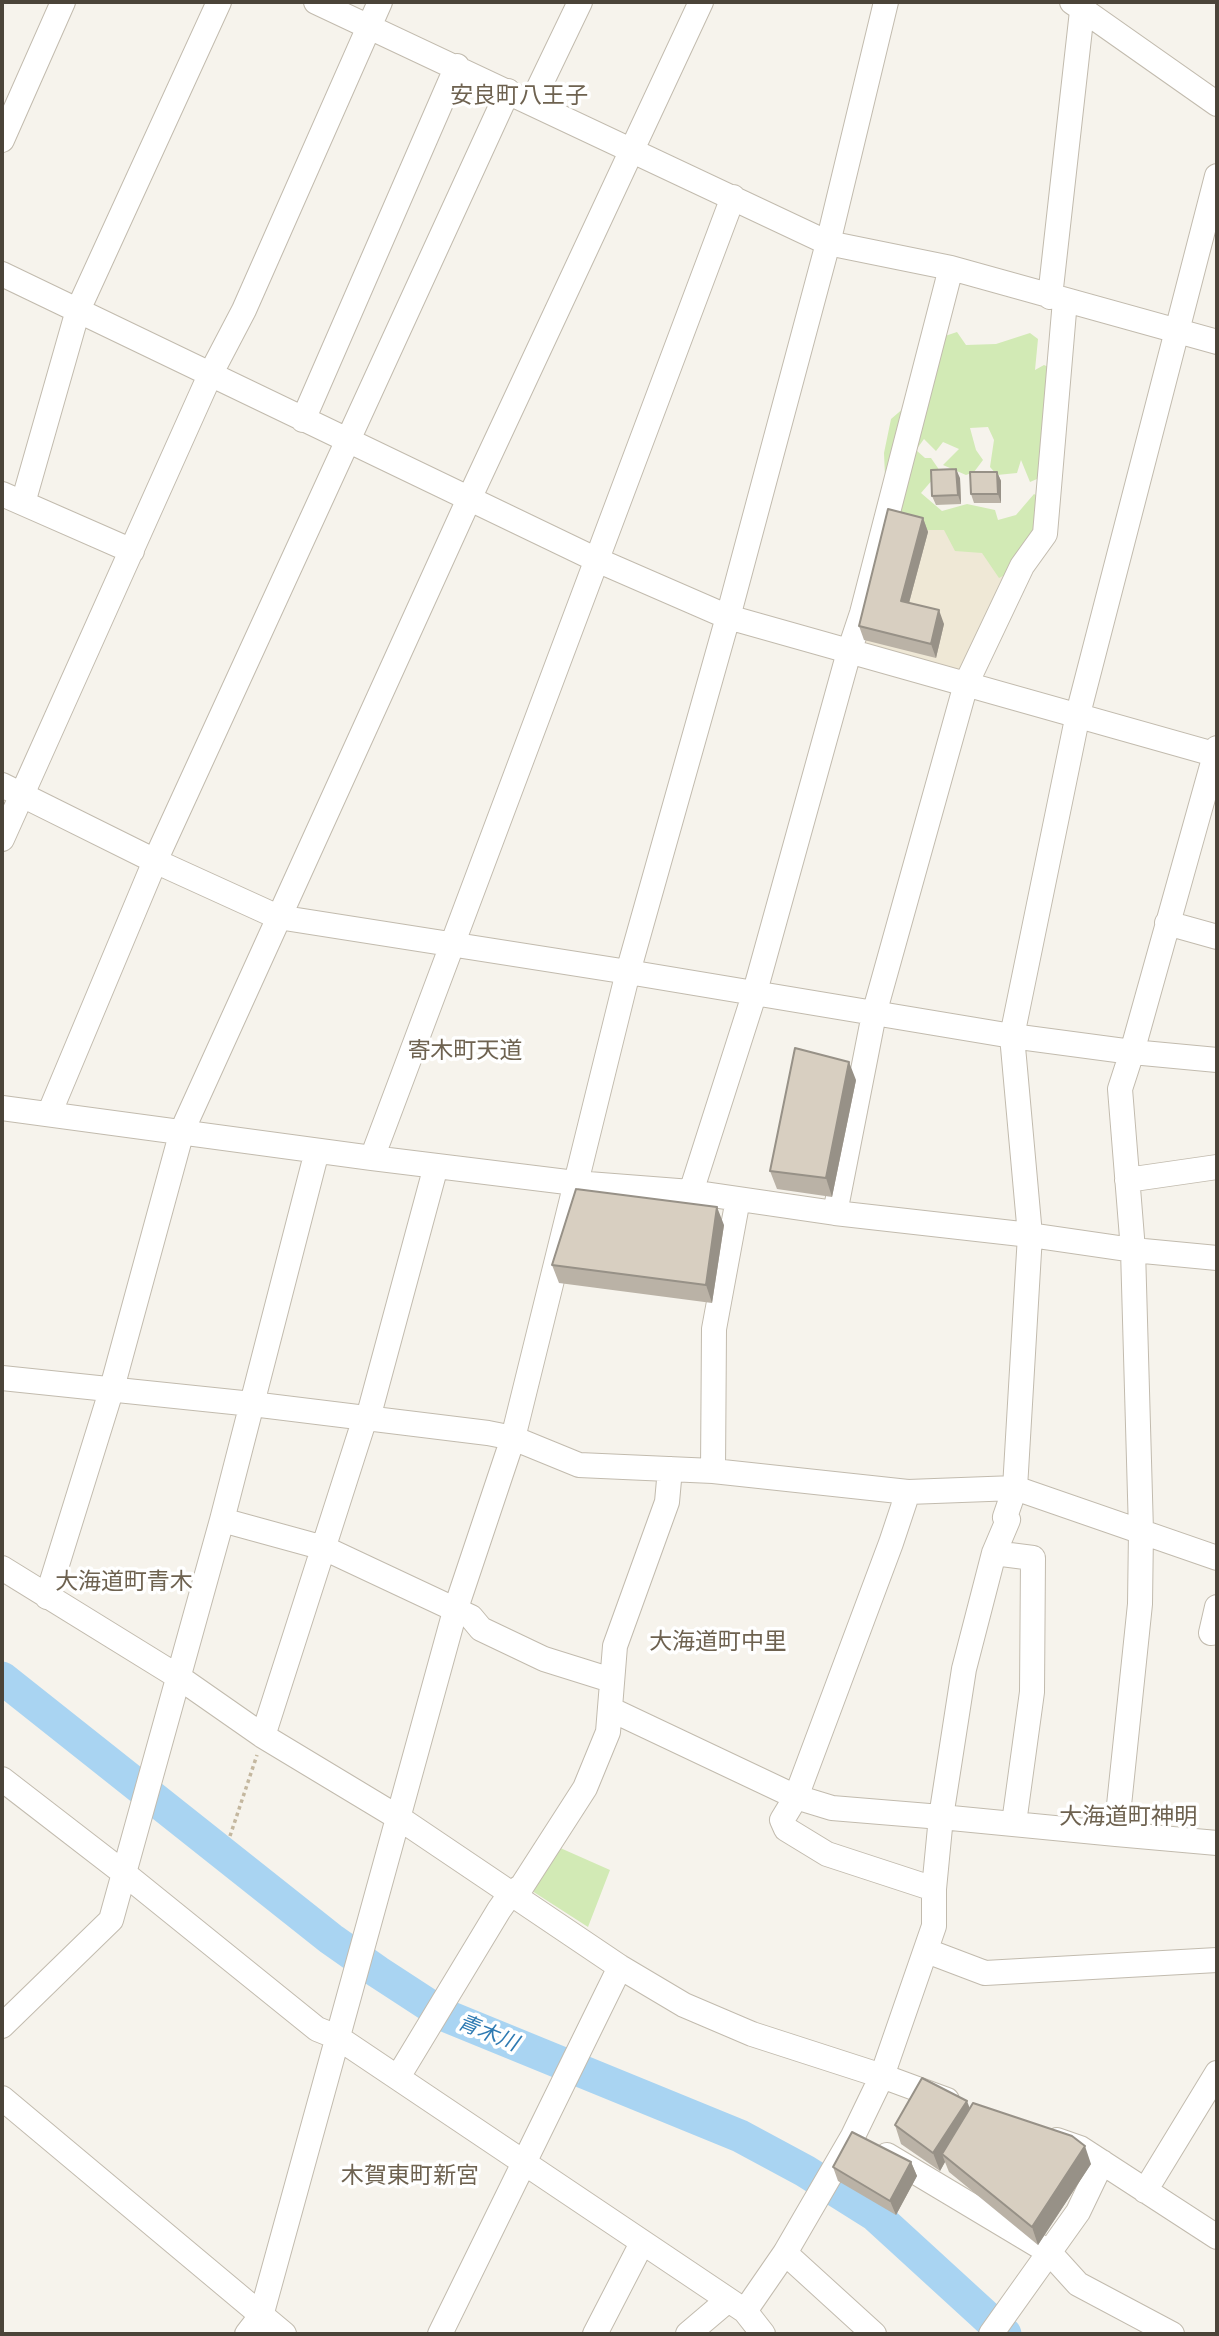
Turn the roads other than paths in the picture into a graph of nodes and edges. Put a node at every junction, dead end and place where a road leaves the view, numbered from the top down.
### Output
1 (63, 2) edge
2 (219, 2) edge
3 (316, 2) edge
4 (380, 2) edge
5 (580, 2) edge
6 (701, 2) edge
7 (886, 2) edge
8 (1078, 4) edge
9 (369, 25) junction
10 (457, 66) junction
11 (508, 91) junction
12 (532, 102) junction
13 (1217, 104) edge
14 (2, 140) edge
15 (632, 149) junction
16 (1217, 176) edge
17 (733, 197) junction
18 (828, 243) junction
19 (951, 268) junction
20 (2, 274) edge
21 (1057, 298) junction
22 (78, 310) junction
23 (1177, 332) junction
24 (1217, 342) edge
25 (210, 375) junction
26 (303, 420) junction
27 (346, 441) junction
28 (12, 499) edge
29 (470, 499) junction
30 (132, 551) junction
31 (597, 560) junction
32 (728, 617) junction
33 (849, 652) junction
34 (966, 684) junction
35 (1078, 714) junction
36 (1217, 753) edge
37 (12, 790) edge
38 (2, 839) edge
39 (155, 861) junction
40 (278, 917) junction
41 (1167, 923) junction
42 (1217, 937) edge
43 (453, 945) junction
44 (628, 972) junction
45 (754, 995) junction
46 (874, 1014) junction
47 (1012, 1036) junction
48 (1132, 1052) junction
49 (1217, 1060) edge
50 (2, 1108) edge
51 (49, 1114) junction
52 (182, 1131) junction
53 (317, 1151) junction
54 (372, 1158) junction
55 (436, 1166) junction
56 (1217, 1167) edge
57 (1127, 1180) junction
58 (575, 1183) junction
59 (691, 1192) junction
60 (738, 1199) junction
61 (835, 1213) junction
62 (1030, 1235) junction
63 (1133, 1251) junction
64 (1217, 1258) edge
65 (2, 1378) edge
66 (112, 1388) junction
67 (251, 1404) junction
68 (366, 1418) junction
69 (513, 1438) junction
70 (670, 1469) junction
71 (713, 1471) junction
72 (1015, 1488) junction
73 (908, 1492) junction
74 (222, 1520) junction
75 (1141, 1531) junction
76 (324, 1548) junction
77 (994, 1553) junction
78 (1217, 1558) edge
79 (2, 1568) edge
80 (47, 1597) junction
81 (1217, 1607) edge
82 (455, 1611) junction
83 (1212, 1633) dead end
84 (177, 1676) junction
85 (611, 1680) junction
86 (610, 1709) junction
87 (263, 1736) junction
88 (5, 1787) edge
89 (796, 1797) junction
90 (941, 1817) junction
91 (399, 1818) junction
92 (1014, 1823) junction
93 (1116, 1834) junction
94 (1217, 1843) edge
95 (125, 1874) junction
96 (934, 1889) junction
97 (511, 1893) junction
98 (927, 1951) junction
99 (1217, 1959) edge
100 (620, 1967) junction
101 (2, 2026) edge
102 (337, 2037) junction
103 (1217, 2073) edge
104 (881, 2076) junction
105 (398, 2077) junction
106 (2, 2098) edge
107 (968, 2108) edge
108 (1030, 2130) edge
109 (853, 2136) junction
110 (524, 2161) junction
111 (1101, 2162) junction
112 (1145, 2190) junction
113 (1217, 2237) edge
114 (642, 2243) junction
115 (1049, 2252) junction
116 (785, 2253) junction
117 (737, 2305) junction
118 (254, 2325) edge
119 (997, 2325) edge
120 (284, 2334) edge
121 (440, 2334) edge
122 (595, 2334) edge
123 (688, 2334) edge
124 (763, 2334) edge
125 (874, 2334) edge
126 (1172, 2334) edge

1 - 14 street
2 - 22 street
3 - 9 street
4 - 9 street
5 - 12 street
6 - 15 street
7 - 18 street
8 - 13 street
8 - 21 street
9 - 10 street
9 - 25 street
10 - 11 street
10 - 26 street
11 - 12 street
11 - 27 street
12 - 15 street
15 - 17 street
15 - 29 street
16 - 23 street
17 - 18 street
17 - 31 street
18 - 19 street
18 - 32 street
19 - 21 street
19 - 33 street
20 - 22 street
21 - 23 street
21 - 34 street
22 - 25 street
22 - 28 street
23 - 24 street
23 - 35 street
25 - 26 street
25 - 30 street
26 - 27 street
27 - 29 street
27 - 39 street
28 - 30 street
29 - 31 street
29 - 40 street
30 - 37 street
31 - 32 street
31 - 43 street
32 - 33 street
32 - 44 street
33 - 34 street
33 - 45 street
34 - 35 street
34 - 46 street
35 - 36 street
35 - 47 street
36 - 41 street
37 - 38 street
37 - 39 street
39 - 40 street
39 - 51 street
40 - 43 street
40 - 52 street
41 - 42 street
41 - 48 street
43 - 44 street
43 - 54 street
44 - 45 street
44 - 58 street
45 - 46 street
45 - 59 street
46 - 47 street
46 - 61 street
47 - 48 street
47 - 62 street
48 - 49 street
48 - 57 street
50 - 51 street
51 - 52 street
52 - 53 street
52 - 66 street
53 - 54 street
53 - 67 street
54 - 55 street
55 - 58 street
55 - 68 street
56 - 57 street
57 - 63 street
58 - 59 street
58 - 69 street
59 - 60 street
60 - 61 street
60 - 71 street
61 - 62 street
62 - 63 street
62 - 72 street
63 - 64 street
63 - 75 street
65 - 66 street
66 - 67 street
66 - 80 street
67 - 68 street
67 - 74 street
68 - 69 street
68 - 76 street
69 - 70 street
69 - 82 street
70 - 71 street
70 - 85 street
71 - 73 street
72 - 73 street
72 - 75 street
72 - 77 street
73 - 89 street
74 - 76 street
74 - 84 street
75 - 78 street
75 - 93 street
76 - 82 street
76 - 87 street
77 - 90 street
77 - 92 street
79 - 80 street
80 - 84 street
81 - 83 street
82 - 85 street
82 - 91 street
84 - 87 street
84 - 95 street
85 - 86 street
86 - 89 street
86 - 97 street
87 - 91 street
88 - 95 street
89 - 90 street
89 - 96 street
90 - 92 street
90 - 96 street
91 - 97 street
91 - 102 street
92 - 93 street
93 - 94 street
95 - 101 street
95 - 102 street
96 - 98 street
97 - 100 street
97 - 105 street
98 - 99 street
98 - 104 street
100 - 104 street
100 - 110 street
102 - 105 street
102 - 118 street
103 - 112 street
104 - 107 street
104 - 109 street
105 - 110 street
106 - 118 street
108 - 111 street
109 - 115 street
109 - 116 street
110 - 114 street
110 - 121 street
111 - 112 street
111 - 115 street
112 - 113 street
114 - 117 street
114 - 122 street
115 - 119 street
115 - 126 street
116 - 117 street
116 - 125 street
117 - 123 street
117 - 124 street
118 - 120 street

